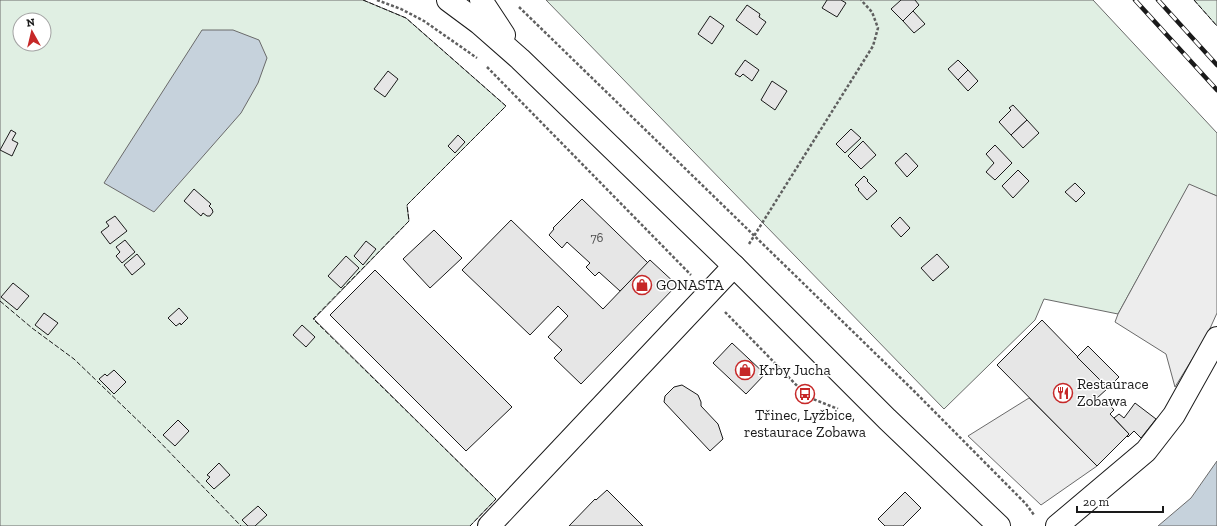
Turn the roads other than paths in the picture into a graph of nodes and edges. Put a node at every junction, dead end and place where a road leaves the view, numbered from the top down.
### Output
1 (448, 0) edge
2 (481, 0) edge
3 (520, 60) junction
4 (734, 266) junction
5 (1217, 338) edge
6 (1047, 523) edge
7 (490, 526) edge
8 (999, 526) edge

1 - 3 main road
2 - 3 main road
3 - 4 main road
4 - 7 main road
4 - 8 main road
5 - 6 main road

